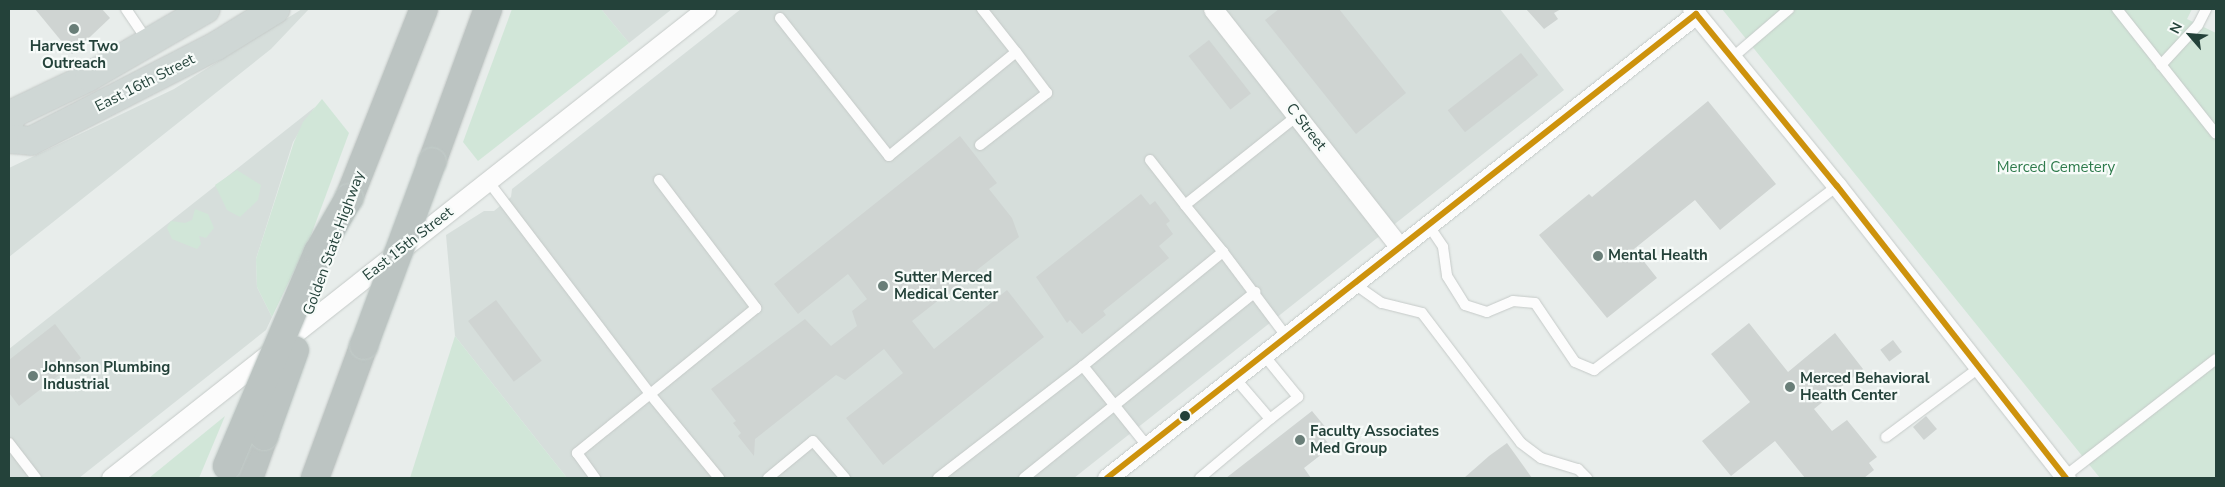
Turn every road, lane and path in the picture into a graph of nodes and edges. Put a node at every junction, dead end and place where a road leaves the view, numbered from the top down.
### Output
1 (126, 9) edge
2 (206, 9) edge
3 (276, 9) edge
4 (424, 9) edge
5 (706, 9) edge
6 (982, 9) edge
7 (1212, 9) edge
8 (1789, 9) edge
9 (2117, 9) edge
10 (2206, 9) edge
11 (1694, 12) edge
12 (486, 15) edge
13 (780, 18) dead end
14 (149, 43) junction
15 (1016, 52) junction
16 (1733, 57) junction
17 (2161, 64) junction
18 (1297, 116) junction
19 (9, 122) edge
20 (2216, 134) edge
21 (9, 139) edge
22 (980, 145) dead end
23 (1150, 160) dead end
24 (659, 180) dead end
25 (488, 181) junction
26 (1837, 186) junction
27 (349, 198) junction
28 (1185, 205) junction
29 (1427, 224) junction
30 (1399, 246) junction
31 (1223, 252) junction
32 (1353, 283) junction
33 (1255, 292) junction
34 (1286, 336) junction
35 (364, 346) junction
36 (1263, 354) junction
37 (2216, 359) edge
38 (1083, 366) junction
39 (1979, 368) junction
40 (1234, 377) junction
41 (650, 394) junction
42 (1115, 406) junction
43 (1270, 419) junction
44 (1886, 437) dead end
45 (9, 443) edge
46 (1147, 446) junction
47 (233, 474) edge
48 (36, 478) edge
49 (110, 478) edge
50 (315, 478) edge
51 (330, 478) edge
52 (595, 478) edge
53 (719, 478) edge
54 (768, 478) edge
55 (845, 478) edge
56 (938, 478) edge
57 (1024, 478) edge
58 (1109, 478) edge
59 (1200, 478) edge
60 (1587, 478) edge
61 (2065, 478) edge

1 - 14 lane
2 - 14 main road, East 16th Street
3 - 21 main road, East 16th Street
4 - 27 highway, Golden State Highway
5 - 25 street, East 15th Street
6 - 15 lane
7 - 18 street, C Street
8 - 16 lane
9 - 17 lane
10 - 17 lane
11 - 16 street
11 - 29 street
12 - 35 highway, bridge
13 - 15 lane
14 - 19 main road, East 16th Street
15 - 22 lane
16 - 26 street
17 - 20 lane
18 - 28 lane
18 - 30 street, C Street
23 - 28 lane
24 - 41 lane
25 - 41 lane
25 - 49 street, East 15th Street
26 - 29 lane
26 - 39 street
27 - 47 highway, bridge
27 - 47 highway, Golden State Highway, bridge
28 - 31 lane
29 - 30 street
30 - 32 street
31 - 33 lane
31 - 38 lane
32 - 34 street
32 - 60 lane
33 - 34 lane
33 - 42 lane
34 - 36 street
35 - 50 highway
35 - 51 highway
36 - 40 street
36 - 43 lane
37 - 61 lane
38 - 42 lane
38 - 56 lane
39 - 44 lane
39 - 61 street
40 - 43 lane
40 - 46 street
41 - 52 lane
41 - 53 lane
42 - 46 lane
42 - 57 lane
43 - 59 lane
45 - 48 lane
46 - 58 street
54 - 55 lane

